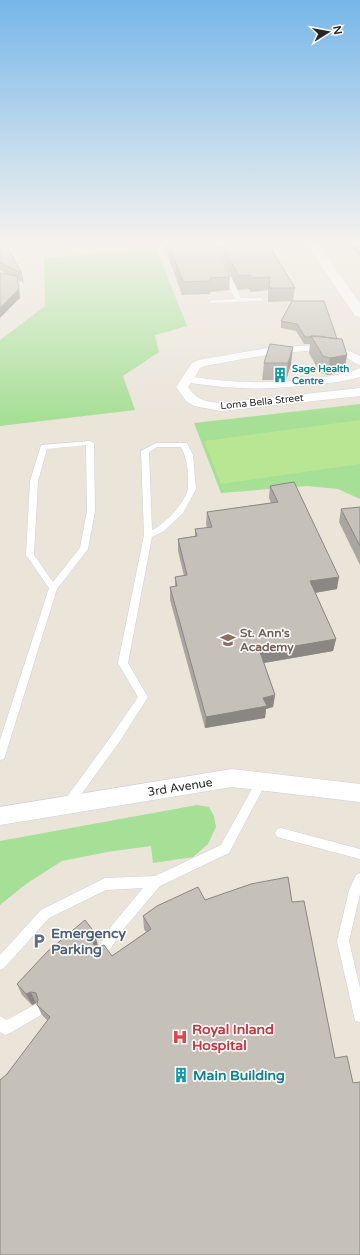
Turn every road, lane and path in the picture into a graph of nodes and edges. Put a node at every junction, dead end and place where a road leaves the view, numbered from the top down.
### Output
1 (353, 304) edge
2 (360, 313) edge
3 (360, 361) edge
4 (360, 372) edge
5 (187, 379) junction
6 (360, 392) edge
7 (148, 535) junction
8 (53, 588) junction
9 (0, 756) edge
10 (262, 781) junction
11 (360, 793) edge
12 (67, 805) junction
13 (0, 816) edge
14 (281, 833) dead end
15 (360, 854) edge
16 (360, 879) edge
17 (156, 882) junction
18 (102, 952) edge
19 (0, 964) edge
20 (36, 1010) edge
21 (360, 1016) edge
22 (0, 1022) edge

1 - 2 main road
3 - 5 street
4 - 5 street, Loma Bella Street
5 - 6 street, Loma Bella Street
7 - 7 lane
7 - 12 lane
8 - 8 lane
8 - 9 lane
10 - 11 street, 3rd Avenue
10 - 12 street, 3rd Avenue
10 - 17 lane
12 - 13 street, 3rd Avenue
14 - 15 lane
16 - 21 lane
17 - 18 lane
17 - 19 lane
20 - 22 lane

